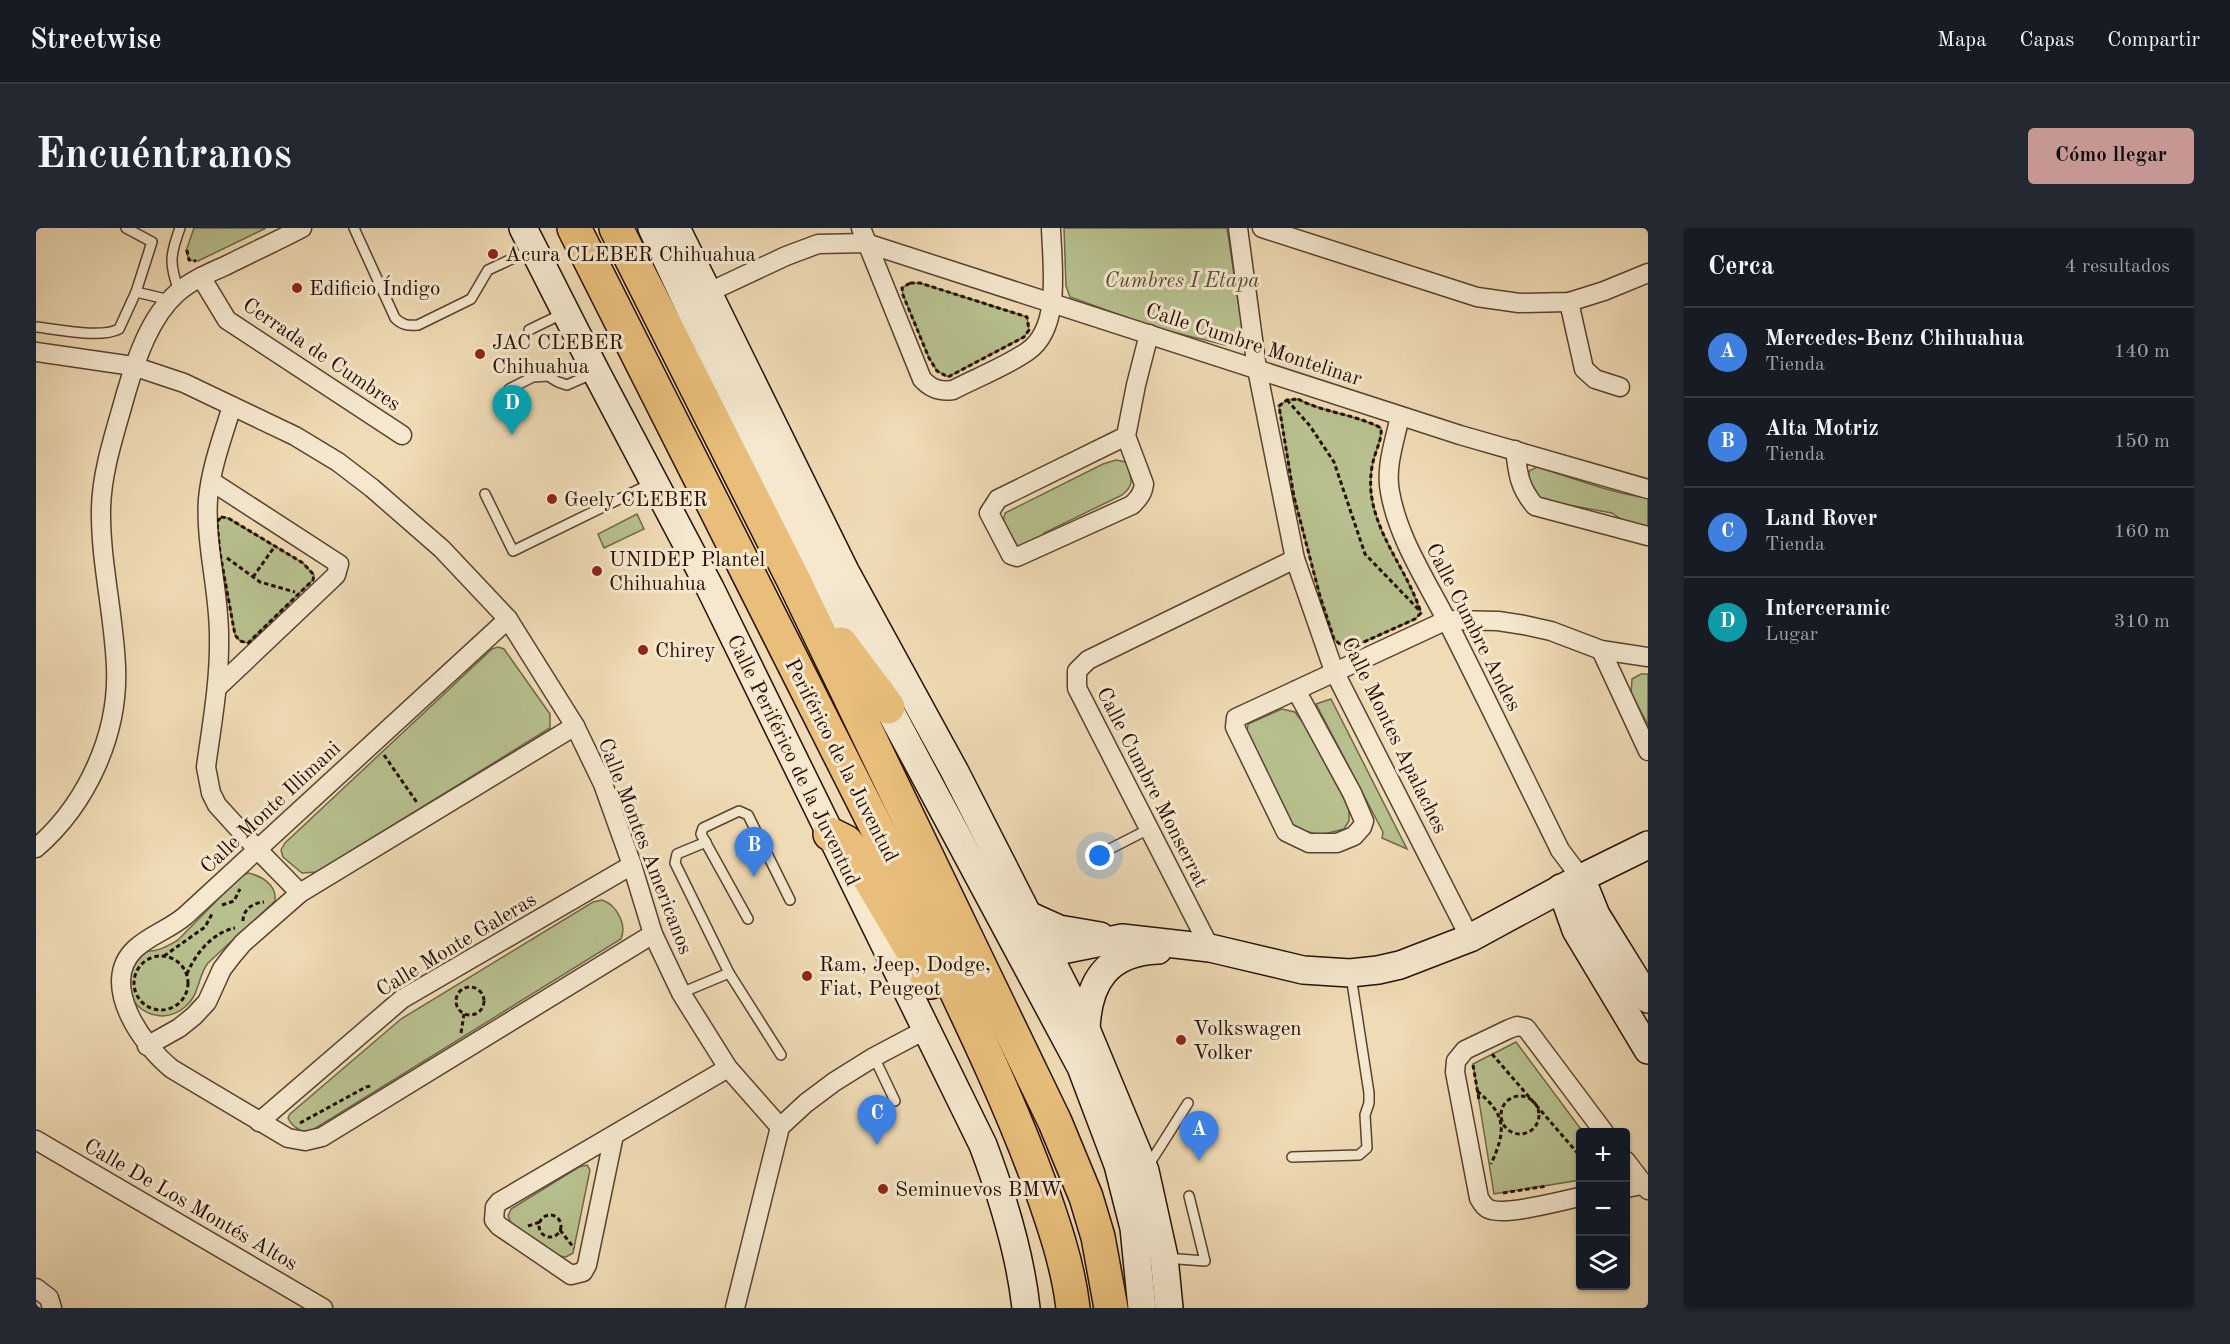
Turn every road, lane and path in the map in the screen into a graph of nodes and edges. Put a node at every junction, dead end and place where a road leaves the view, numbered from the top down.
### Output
1 (126, 228) edge
2 (180, 228) edge
3 (302, 228) edge
4 (354, 228) edge
5 (574, 228) edge
6 (616, 228) edge
7 (626, 228) edge
8 (652, 228) edge
9 (676, 228) edge
10 (1051, 228) edge
11 (1238, 228) edge
12 (1262, 228) edge
13 (863, 235) edge
14 (528, 238) edge
15 (190, 239) dead end
16 (199, 269) junction
17 (1648, 273) edge
18 (910, 283) joint
19 (136, 292) junction
20 (707, 293) junction
21 (174, 296) junction
22 (650, 297) junction
23 (1569, 302) junction
24 (1053, 303) junction
25 (566, 312) junction
26 (36, 327) edge
27 (529, 330) dead end
28 (1149, 334) junction
29 (36, 353) edge
30 (134, 366) junction
31 (1257, 369) junction
32 (596, 372) junction
33 (1620, 387) dead end
34 (509, 389) dead end
35 (1287, 400) junction
36 (232, 406) junction
37 (1400, 416) junction
38 (402, 435) dead end
39 (1126, 436) junction
40 (1515, 450) junction
41 (211, 481) junction
42 (654, 482) junction
43 (1648, 489) edge
44 (485, 494) dead end
45 (1648, 536) edge
46 (275, 546) junction
47 (220, 553) junction
48 (1295, 560) junction
49 (253, 577) junction
50 (793, 579) junction
51 (300, 593) junction
52 (1421, 613) junction
53 (508, 619) junction
54 (1447, 620) junction
55 (1601, 650) junction
56 (1648, 657) edge
57 (1334, 671) junction
58 (218, 687) junction
59 (1296, 690) junction
60 (888, 707) junction
61 (575, 726) junction
62 (1648, 750) edge
63 (381, 752) dead end
64 (421, 807) dead end
65 (1149, 829) junction
66 (830, 834) junction
67 (706, 842) junction
68 (1648, 845) edge
69 (36, 848) edge
70 (257, 849) junction
71 (1094, 857) dead end
72 (632, 865) junction
73 (1571, 883) junction
74 (300, 893) junction
75 (790, 900) dead end
76 (268, 903) dead end
77 (1028, 915) junction
78 (748, 919) dead end
79 (237, 928) dead end
80 (246, 928) dead end
81 (653, 934) junction
82 (1122, 938) junction
83 (1470, 938) junction
84 (178, 940) dead end
85 (172, 943) dead end
86 (1210, 948) junction
87 (1036, 958) junction
88 (729, 973) junction
89 (186, 974) junction
90 (1350, 974) junction
91 (469, 978) dead end
92 (467, 987) junction
93 (681, 993) junction
94 (1648, 999) edge
95 (139, 1007) dead end
96 (464, 1014) junction
97 (154, 1015) dead end
98 (968, 1016) junction
99 (1086, 1029) junction
100 (925, 1030) junction
101 (470, 1033) dead end
102 (147, 1046) junction
103 (1500, 1050) dead end
104 (1648, 1050) edge
105 (781, 1054) dead end
106 (1492, 1054) junction
107 (874, 1057) junction
108 (1482, 1059) dead end
109 (1473, 1064) dead end
110 (728, 1068) junction
111 (374, 1086) dead end
112 (1478, 1091) junction
113 (895, 1101) dead end
114 (1479, 1101) dead end
115 (1188, 1103) dead end
116 (1502, 1119) junction
117 (258, 1122) junction
118 (295, 1124) dead end
119 (780, 1127) junction
120 (1601, 1128) edge
121 (614, 1135) junction
122 (36, 1140) edge
123 (1576, 1150) edge
124 (1488, 1156) dead end
125 (1292, 1157) dead end
126 (1630, 1169) edge
127 (1145, 1171) junction
128 (1548, 1186) dead end
129 (1639, 1188) edge
130 (1494, 1194) dead end
131 (1189, 1196) dead end
132 (1576, 1198) edge
133 (540, 1222) junction
134 (560, 1230) junction
135 (522, 1231) dead end
136 (576, 1237) dead end
137 (574, 1248) junction
138 (573, 1253) dead end
139 (1164, 1257) junction
140 (36, 1288) edge
141 (52, 1308) edge
142 (323, 1308) edge
143 (735, 1308) edge
144 (1026, 1308) edge
145 (1073, 1308) edge
146 (1111, 1308) edge
147 (1142, 1308) edge
148 (1168, 1308) edge

1 - 19 lane
2 - 21 lane
3 - 16 street
4 - 14 lane
5 - 98 highway, Periférico de la Juventud
6 - 22 highway, Periférico de la Juventud
7 - 22 highway
8 - 60 main road
9 - 20 main road
10 - 24 street
11 - 31 street, Calle Montes Apalaches
12 - 23 street
13 - 20 street, Calle Cumbre Montelinar
13 - 24 street, Calle Cumbre Montelinar
13 - 24 street
14 - 25 main road, Calle Periférico de la Juventud
15 - 16 path
16 - 21 street
16 - 38 street, Cerrada de Cumbres
17 - 23 street
18 - 18 path
19 - 21 lane
19 - 26 lane
20 - 77 main road
21 - 30 street
22 - 50 highway, Periférico de la Juventud
23 - 33 street
24 - 28 street, Calle Cumbre Montelinar
25 - 27 lane
25 - 32 main road, Calle Periférico de la Juventud
28 - 31 street, Calle Cumbre Montelinar
28 - 39 street
29 - 30 street, Calle Montes Americanos
30 - 36 street, Calle Montes Americanos
30 - 69 street
31 - 37 street, Calle Cumbre Montelinar
31 - 48 street, Calle Montes Apalaches
32 - 34 lane
32 - 42 main road, Calle Periférico de la Juventud
35 - 52 path
35 - 52 path
35 - 52 path
36 - 41 street
36 - 53 street, Calle Montes Americanos
37 - 40 street, Calle Cumbre Montelinar
37 - 54 street, Calle Cumbre Andes
39 - 39 street
40 - 43 street, Calle Cumbre Montelinar
40 - 45 street
41 - 58 street
41 - 58 street
42 - 44 lane
42 - 66 main road, Calle Periférico de la Juventud
46 - 47 path
46 - 49 path
46 - 51 path
47 - 49 path
47 - 51 path
48 - 57 street, Calle Montes Apalaches
48 - 65 street, Calle Cumbre Monserrat
49 - 51 path
50 - 60 highway
50 - 146 highway, Periférico de la Juventud
53 - 61 street, Calle Montes Americanos
53 - 70 street, Calle Monte Illimani
54 - 55 street
54 - 57 street
54 - 73 street, Calle Cumbre Andes
55 - 56 street
55 - 62 street
57 - 59 street
57 - 83 street, Calle Montes Apalaches
58 - 70 street
59 - 59 street
60 - 87 main road
61 - 72 street, Calle Montes Americanos
61 - 74 street
63 - 64 path
65 - 71 lane
65 - 86 street, Calle Cumbre Monserrat
66 - 98 highway
66 - 100 main road, Calle Periférico de la Juventud
67 - 75 lane
67 - 78 lane
67 - 88 lane
68 - 73 main road
70 - 74 street
70 - 102 street, Calle Monte Illimani
72 - 81 street, Calle Montes Americanos
72 - 117 street, Calle Monte Galeras
73 - 83 main road
73 - 94 main road
73 - 104 main road
74 - 102 street
76 - 80 path
77 - 82 main road
77 - 87 main road
79 - 89 path
81 - 93 street, Calle Montes Americanos
81 - 117 street, Calle Monte Illimani
82 - 86 main road
82 - 87 main road
83 - 90 main road
84 - 85 path
86 - 90 main road
86 - 99 main road
87 - 99 main road
87 - 147 main road
88 - 93 lane
88 - 105 lane
89 - 89 path
90 - 125 lane
91 - 92 path
92 - 96 path
92 - 96 path
93 - 110 street, Calle Montes Americanos
95 - 97 path
96 - 101 path
98 - 145 highway, Periférico de la Juventud
99 - 127 main road
100 - 107 street
100 - 144 main road, Calle Periférico de la Juventud
102 - 117 street, Calle Monte Illimani
103 - 106 path
106 - 108 path
106 - 123 path
107 - 113 lane
107 - 119 street
109 - 112 path
110 - 119 street, Calle Montes Americanos
110 - 121 street
111 - 118 path
112 - 114 path
112 - 116 path
115 - 127 lane
116 - 116 path
116 - 124 path
119 - 143 street
120 - 132 street
121 - 121 street
122 - 142 street, Calle De Los Montés Altos
126 - 129 street
127 - 139 main road
128 - 130 path
131 - 139 lane
133 - 134 path
133 - 134 path
133 - 135 path
134 - 137 path
136 - 137 path
137 - 138 path
139 - 148 main road
140 - 141 street

